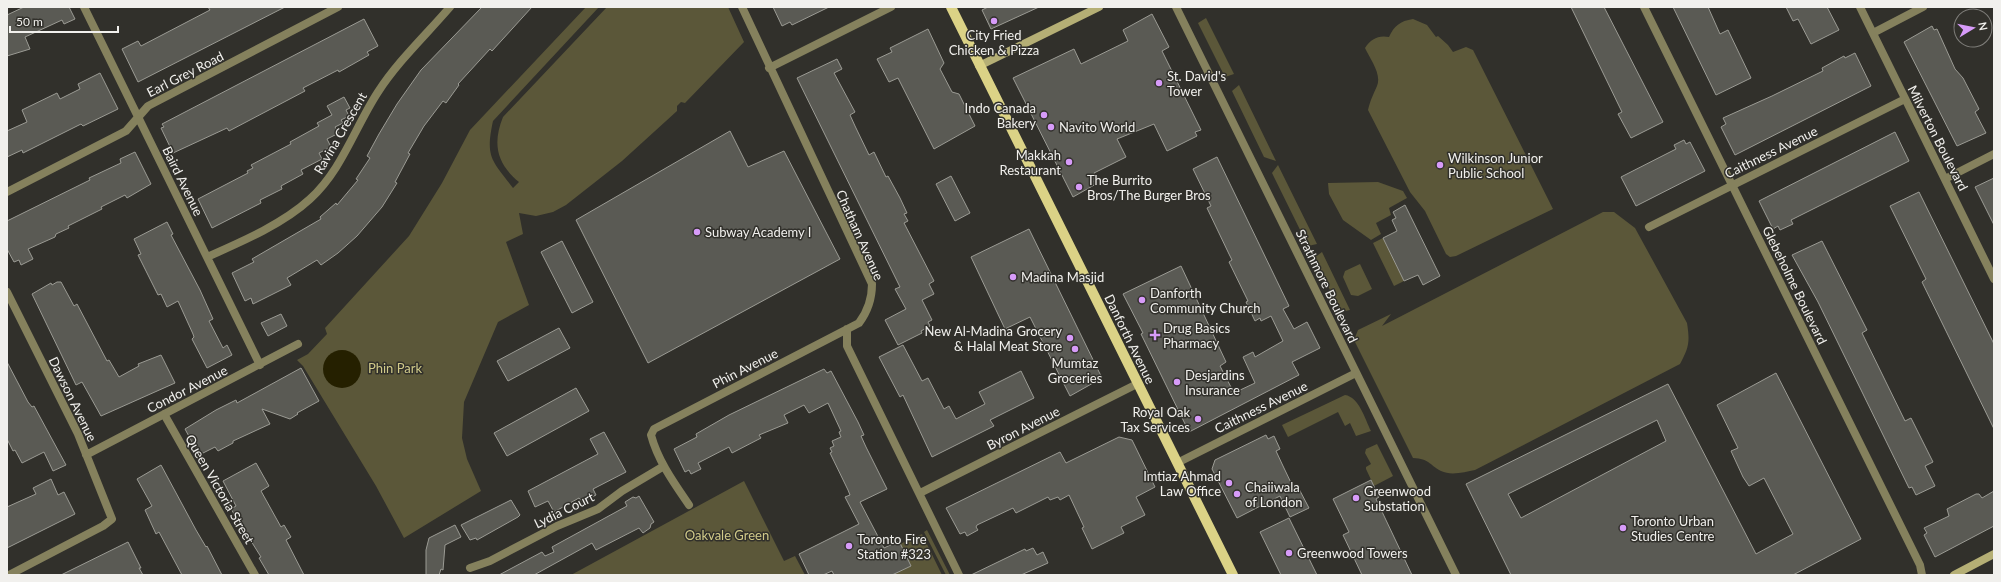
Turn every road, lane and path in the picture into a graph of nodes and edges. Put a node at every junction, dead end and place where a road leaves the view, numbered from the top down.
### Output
1 (84, 7) edge
2 (338, 7) edge
3 (450, 7) edge
4 (742, 7) edge
5 (891, 7) edge
6 (951, 7) edge
7 (1099, 7) edge
8 (1176, 7) edge
9 (1644, 7) edge
10 (1860, 7) edge
11 (1923, 7) edge
12 (1873, 33) junction
13 (979, 66) junction
14 (769, 68) junction
15 (1905, 99) junction
16 (139, 117) junction
17 (1994, 154) edge
18 (1946, 179) junction
19 (1732, 185) junction
20 (7, 192) edge
21 (1649, 227) dead end
22 (207, 257) junction
23 (1994, 279) edge
24 (7, 292) edge
25 (847, 329) junction
26 (298, 344) dead end
27 (260, 365) junction
28 (1356, 373) junction
29 (1137, 384) junction
30 (164, 414) junction
31 (86, 455) junction
32 (1176, 463) junction
33 (664, 466) junction
34 (920, 493) junction
35 (688, 505) dead end
36 (1994, 554) edge
37 (470, 568) dead end
38 (9, 575) edge
39 (255, 575) edge
40 (959, 575) edge
41 (1233, 575) edge
42 (1456, 575) edge
43 (1922, 575) edge
44 (1954, 575) edge

1 - 16 street, Baird Avenue
2 - 16 street, Earl Grey Road
3 - 22 street, Ravina Crescent
4 - 14 street, Chatham Avenue
5 - 14 street
6 - 13 main road, Danforth Avenue
7 - 13 street
8 - 28 street, Strathmore Boulevard
9 - 19 street, Glebeholme Boulevard
10 - 12 street, Milverton Boulevard
11 - 12 street
12 - 15 street, Milverton Boulevard
13 - 29 main road, Danforth Avenue
14 - 25 street, Chatham Avenue
15 - 18 street, Milverton Boulevard
15 - 19 street, Caithness Avenue
16 - 20 street, Earl Grey Road
16 - 22 street, Baird Avenue
17 - 18 street
18 - 23 street, Milverton Boulevard
19 - 21 street, Caithness Avenue
19 - 43 street, Glebeholme Boulevard
22 - 27 street, Baird Avenue
24 - 31 street, Dawson Avenue
25 - 33 street, Phin Avenue
25 - 34 street
26 - 27 street, Condor Avenue
27 - 30 street, Condor Avenue
28 - 32 street, Caithness Avenue
28 - 42 street, Strathmore Boulevard
29 - 32 main road, Danforth Avenue
29 - 34 street, Byron Avenue
30 - 31 street, Condor Avenue
30 - 39 street, Queen Victoria Street
31 - 38 street, Dawson Avenue
32 - 41 main road, Danforth Avenue
33 - 35 street
33 - 37 street, Lydia Court
34 - 40 street
36 - 44 street

